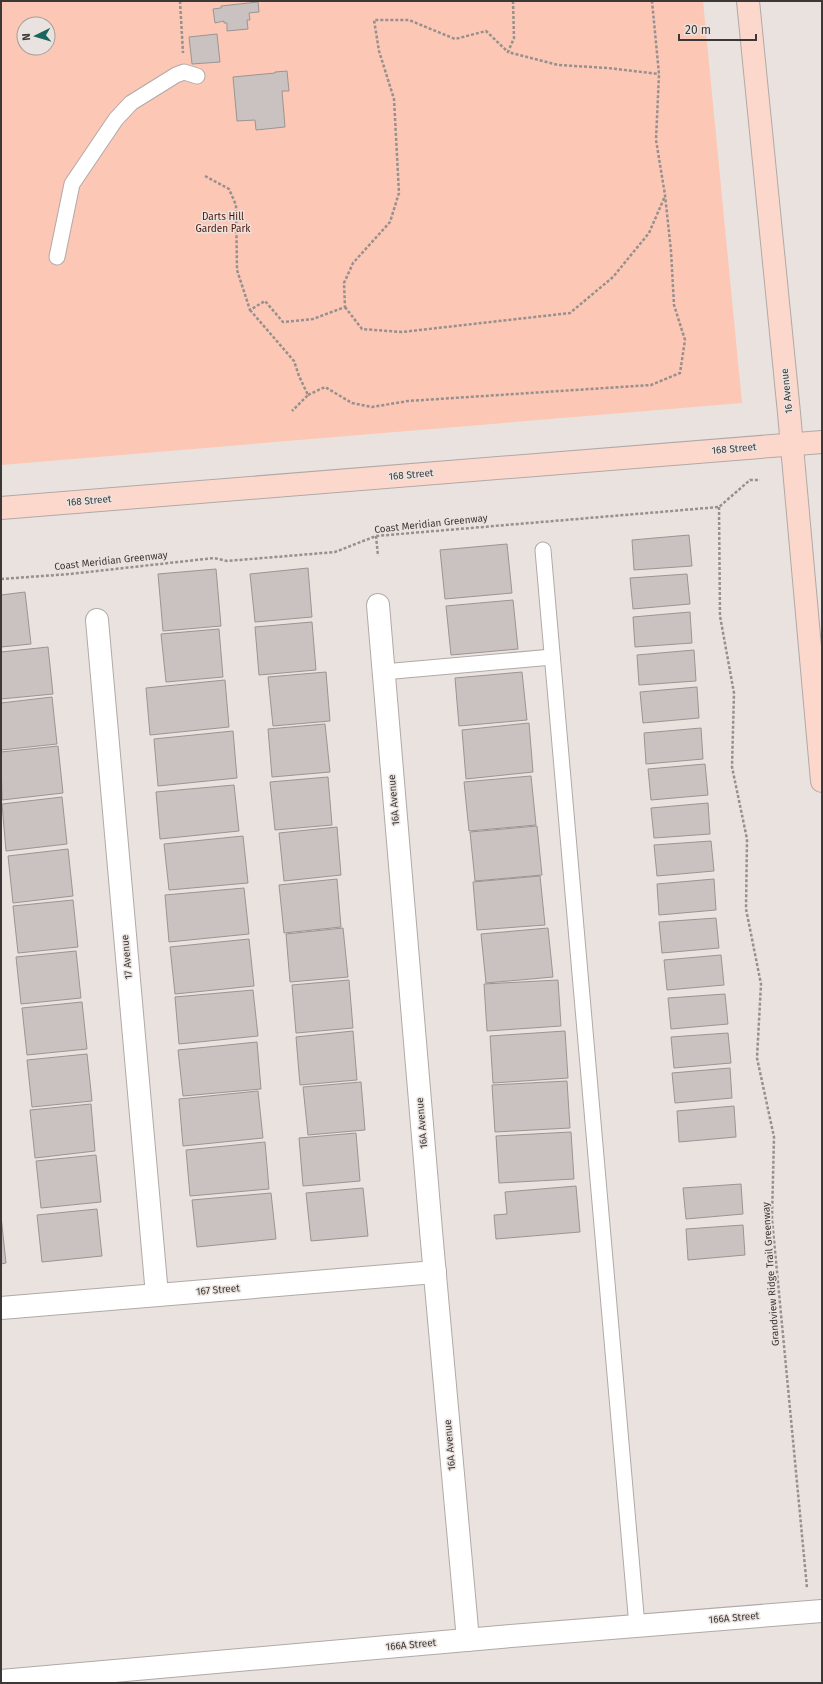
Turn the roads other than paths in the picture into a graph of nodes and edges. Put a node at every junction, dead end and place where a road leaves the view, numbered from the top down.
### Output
1 (748, 1) edge
2 (190, 74) road end
3 (57, 257) dead end
4 (822, 442) edge
5 (792, 444) junction
6 (1, 508) edge
7 (543, 550) dead end
8 (378, 605) dead end
9 (97, 620) dead end
10 (552, 657) junction
11 (383, 672) junction
12 (822, 781) edge
13 (435, 1272) junction
14 (157, 1294) junction
15 (1, 1308) edge
16 (816, 1612) edge
17 (637, 1626) junction
18 (468, 1640) junction
19 (1, 1681) edge

1 - 5 main road, 16 Avenue
2 - 3 lane
4 - 5 main road, 168 Street
5 - 6 main road, 168 Street
5 - 12 main road, 16 Avenue
7 - 10 lane
8 - 11 street, 16A Avenue
9 - 14 street, 17 Avenue
10 - 11 lane
10 - 17 lane
11 - 13 street, 16A Avenue
13 - 14 street, 167 Street
13 - 18 street, 16A Avenue
14 - 15 street, 167 Street
16 - 17 street, 166A Street
17 - 18 street, 166A Street
18 - 19 street, 166A Street

